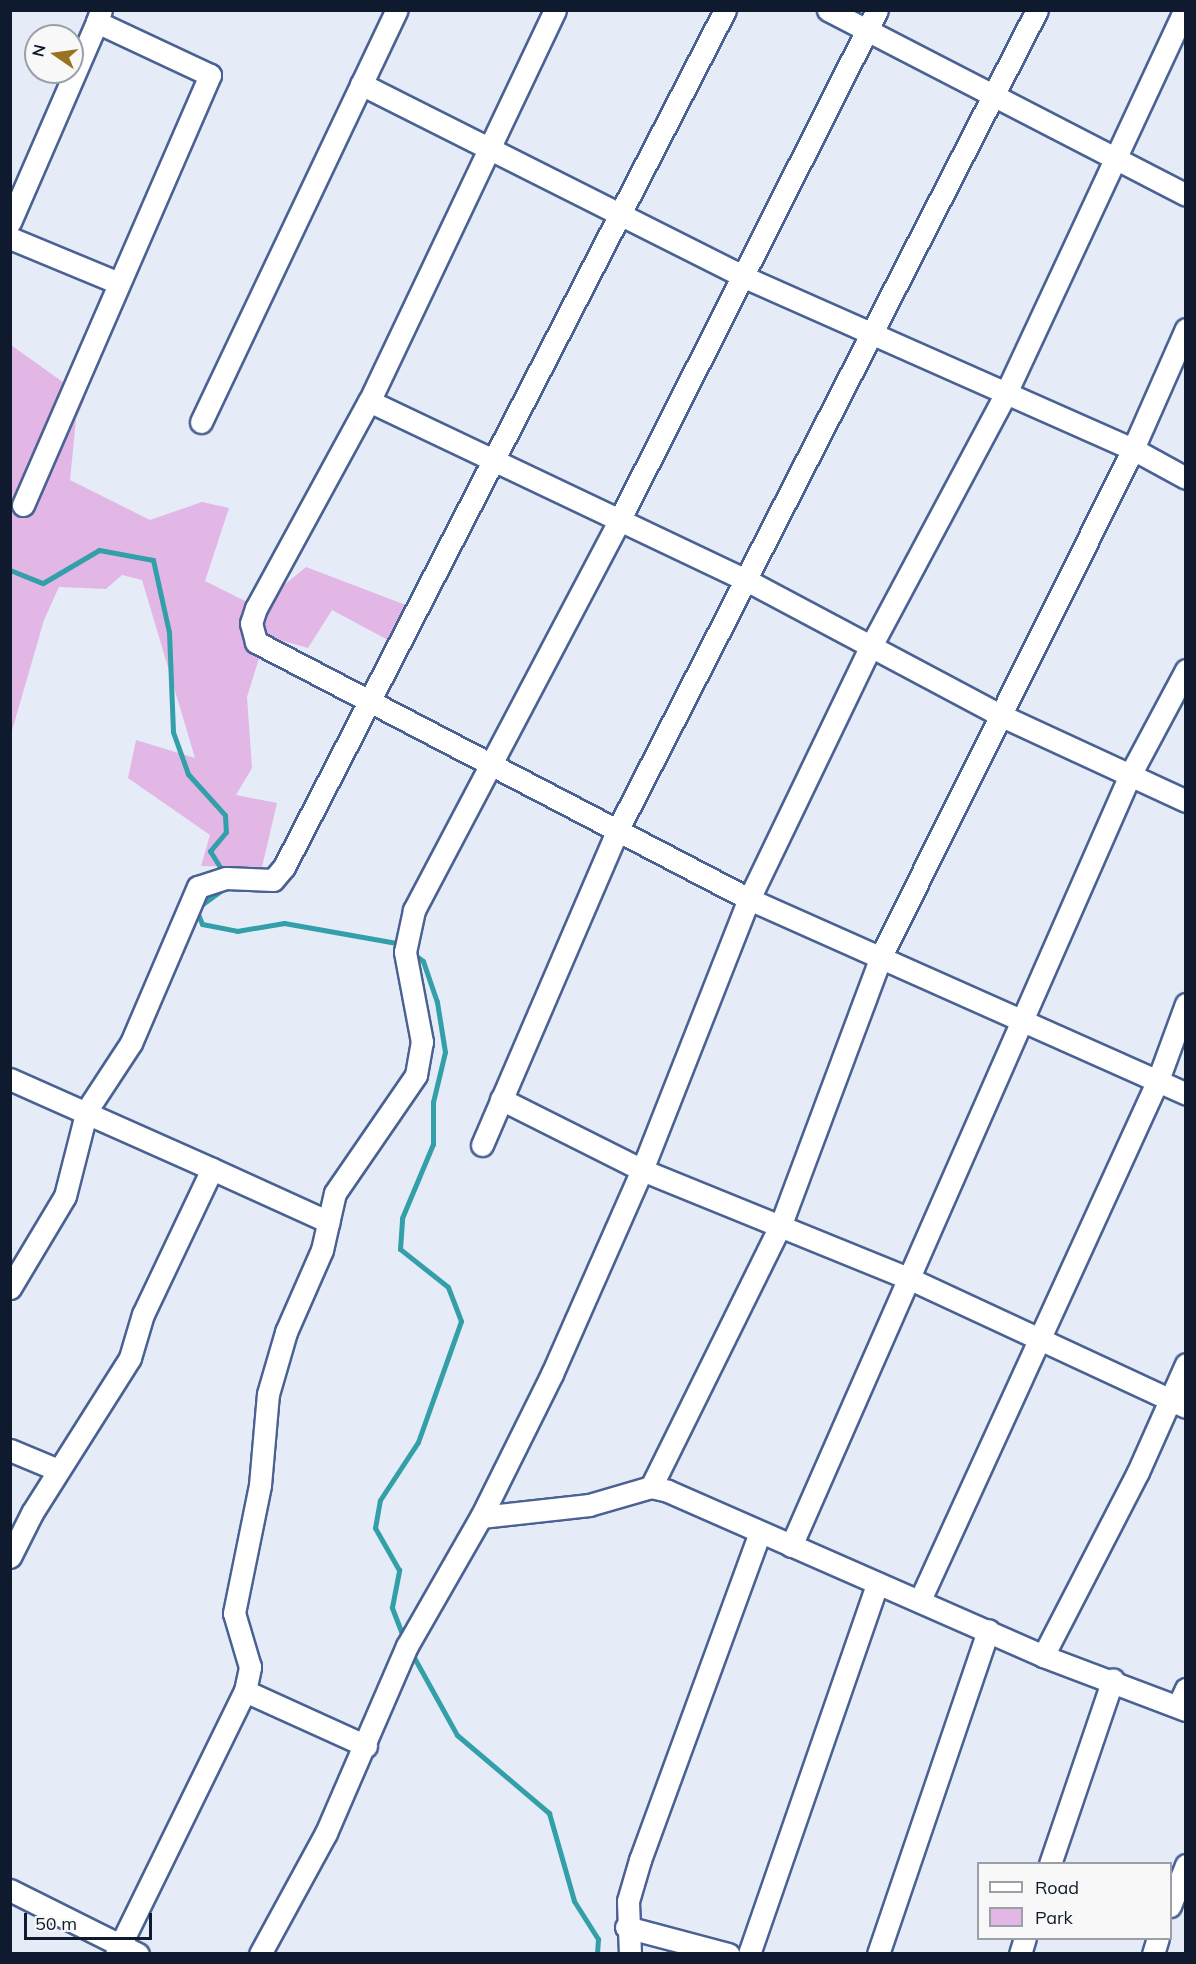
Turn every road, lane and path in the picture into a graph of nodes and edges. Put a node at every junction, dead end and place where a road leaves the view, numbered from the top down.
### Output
1 (398, 10) edge
2 (555, 10) edge
3 (725, 10) edge
4 (828, 10) edge
5 (877, 10) edge
6 (1037, 10) edge
7 (1185, 10) edge
8 (99, 16) edge
9 (867, 30) junction
10 (362, 84) junction
11 (996, 92) junction
12 (491, 153) junction
13 (1116, 157) junction
14 (1185, 195) edge
15 (620, 217) junction
16 (10, 222) edge
17 (10, 238) edge
18 (742, 276) junction
19 (116, 282) junction
20 (1185, 329) edge
21 (868, 333) junction
22 (1006, 393) junction
23 (369, 401) junction
24 (201, 422) dead end
25 (1133, 449) junction
26 (494, 461) junction
27 (1185, 478) edge
28 (23, 505) dead end
29 (620, 521) junction
30 (748, 581) junction
31 (872, 646) junction
32 (1185, 670) edge
33 (370, 702) junction
34 (1000, 715) junction
35 (490, 767) junction
36 (1130, 775) junction
37 (1185, 801) edge
38 (617, 831) junction
39 (749, 899) junction
40 (881, 956) junction
41 (1185, 1004) edge
42 (1025, 1022) junction
43 (10, 1079) edge
44 (1158, 1080) junction
45 (1185, 1094) edge
46 (501, 1100) junction
47 (87, 1110) junction
48 (482, 1145) dead end
49 (212, 1169) junction
50 (642, 1170) junction
51 (329, 1222) junction
52 (781, 1224) junction
53 (908, 1278) junction
54 (10, 1288) edge
55 (1037, 1340) junction
56 (1185, 1365) edge
57 (1178, 1404) edge
58 (10, 1450) edge
59 (58, 1470) junction
60 (651, 1487) junction
61 (481, 1517) junction
62 (760, 1532) junction
63 (791, 1546) junction
64 (10, 1557) edge
65 (878, 1584) junction
66 (920, 1600) junction
67 (988, 1630) junction
68 (1043, 1656) junction
69 (1113, 1679) junction
70 (245, 1691) junction
71 (1183, 1702) edge
72 (366, 1746) junction
73 (1050, 1862) edge
74 (1185, 1865) edge
75 (10, 1890) edge
76 (1172, 1901) edge
77 (626, 1927) junction
78 (125, 1951) edge
79 (260, 1953) edge
80 (630, 1953) edge
81 (728, 1953) edge
82 (749, 1953) edge
83 (878, 1953) edge

1 - 10 street
2 - 12 street
3 - 15 street
4 - 9 street
5 - 9 street
6 - 11 street
7 - 13 street
8 - 16 street
8 - 19 street
9 - 11 street
9 - 18 street
10 - 12 street
10 - 24 street
11 - 13 street
11 - 21 street
12 - 15 street
12 - 23 street
13 - 14 street
13 - 22 street
15 - 18 street
15 - 26 street
17 - 19 street
18 - 21 street
18 - 29 street
19 - 28 street
20 - 25 street
21 - 22 street
21 - 30 street
22 - 25 street
22 - 31 street
23 - 26 street
23 - 33 street
25 - 27 street
25 - 34 street
26 - 29 street
26 - 33 street
29 - 30 street
29 - 35 street
30 - 31 street
30 - 38 street
31 - 34 street
31 - 39 street
32 - 36 street
33 - 35 street
33 - 47 street
34 - 36 street
34 - 40 street
35 - 38 street
35 - 51 street
36 - 37 street
36 - 42 street
38 - 39 street
38 - 46 street
39 - 40 street
39 - 50 street
40 - 42 street
40 - 52 street
41 - 44 street
42 - 44 street
42 - 53 street
43 - 47 street
44 - 45 street
44 - 55 street
46 - 48 street
46 - 50 street
47 - 49 street
47 - 54 street
49 - 51 street
49 - 59 street
50 - 52 street
50 - 61 street
51 - 70 street
52 - 53 street
52 - 60 street
53 - 55 street
53 - 63 street
55 - 57 street
55 - 66 street
56 - 57 street
57 - 68 street
58 - 59 street
59 - 64 street
60 - 61 street
60 - 62 street
61 - 72 street
62 - 63 street
62 - 77 street
63 - 65 street
65 - 66 street
65 - 82 street
66 - 67 street
67 - 68 street
67 - 83 street
68 - 69 street
69 - 71 street
69 - 73 street
70 - 72 street
70 - 78 street
72 - 79 street
74 - 76 street
75 - 78 street
77 - 80 street
77 - 81 street

